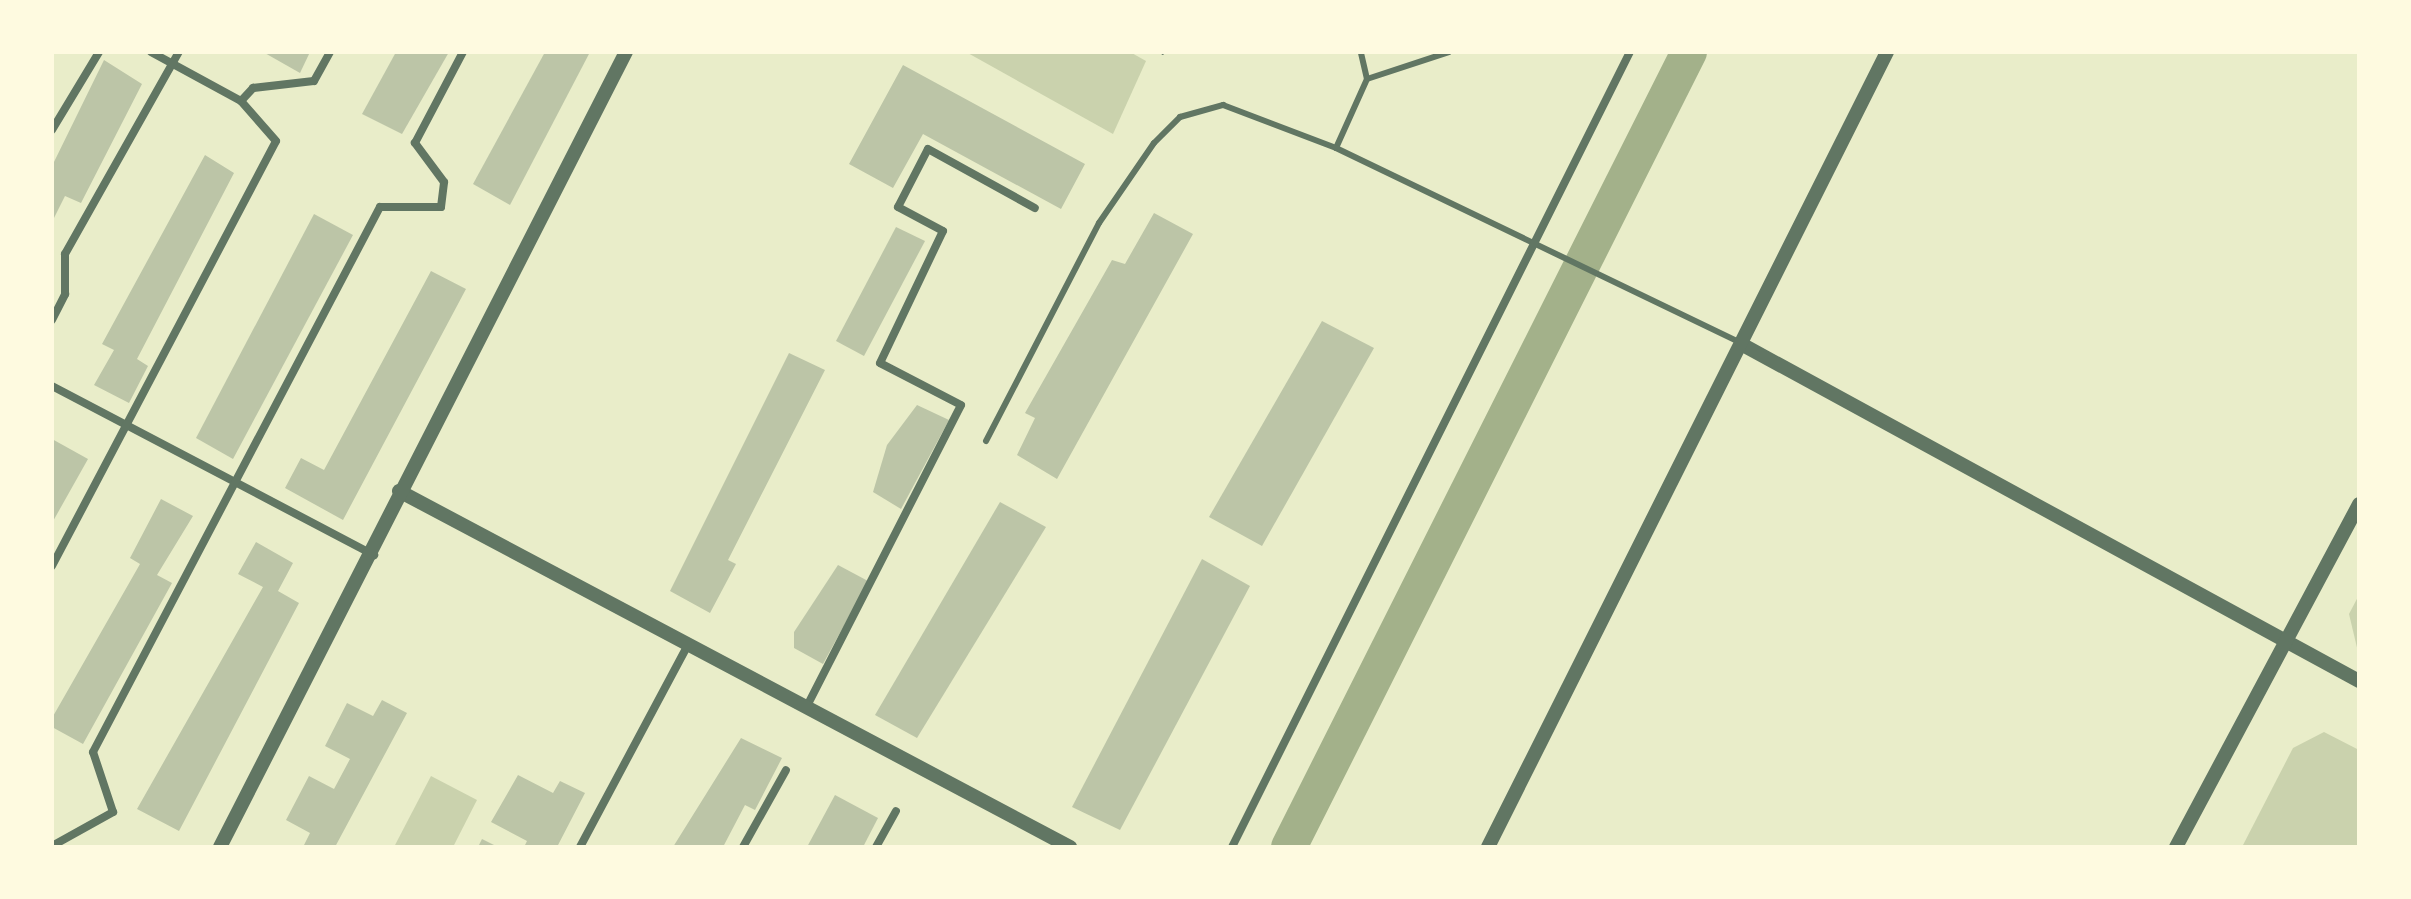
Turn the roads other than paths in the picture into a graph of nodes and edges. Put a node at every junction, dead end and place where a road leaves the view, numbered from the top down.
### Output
1 (99, 52) edge
2 (151, 52) edge
3 (179, 52) edge
4 (330, 52) edge
5 (463, 52) edge
6 (626, 52) edge
7 (1361, 52) edge
8 (1436, 52) edge
9 (1630, 52) edge
10 (1887, 52) edge
11 (1448, 55) edge
12 (171, 66) junction
13 (1367, 79) junction
14 (241, 101) junction
15 (52, 130) edge
16 (1336, 148) junction
17 (1035, 208) dead end
18 (1535, 241) junction
19 (52, 320) edge
20 (1743, 345) junction
21 (52, 386) edge
22 (130, 426) junction
23 (986, 441) dead end
24 (238, 482) junction
25 (399, 491) junction
26 (2359, 504) edge
27 (375, 555) junction
28 (52, 566) edge
29 (2286, 640) junction
30 (688, 645) junction
31 (2359, 681) edge
32 (806, 708) junction
33 (786, 770) dead end
34 (896, 811) dead end
35 (52, 846) edge
36 (220, 847) edge
37 (580, 847) edge
38 (743, 847) edge
39 (876, 847) edge
40 (1070, 847) edge
41 (1232, 847) edge
42 (1488, 847) edge
43 (2176, 847) edge

1 - 15 street
2 - 12 street
3 - 12 street
4 - 14 street
5 - 24 street
6 - 25 street
7 - 13 lane
8 - 11 lane
9 - 18 street
10 - 20 street
11 - 13 lane
12 - 14 street
12 - 19 street
13 - 16 lane
14 - 22 street
16 - 18 lane
16 - 23 lane
17 - 32 street
18 - 20 lane
18 - 41 street
20 - 29 street
20 - 42 street
21 - 22 street
22 - 24 street
22 - 28 street
24 - 27 street
24 - 35 street
25 - 27 street
25 - 30 street
26 - 29 street
27 - 36 street
29 - 31 street
29 - 43 street
30 - 32 street
30 - 37 street
32 - 40 street
33 - 38 street
34 - 39 street

